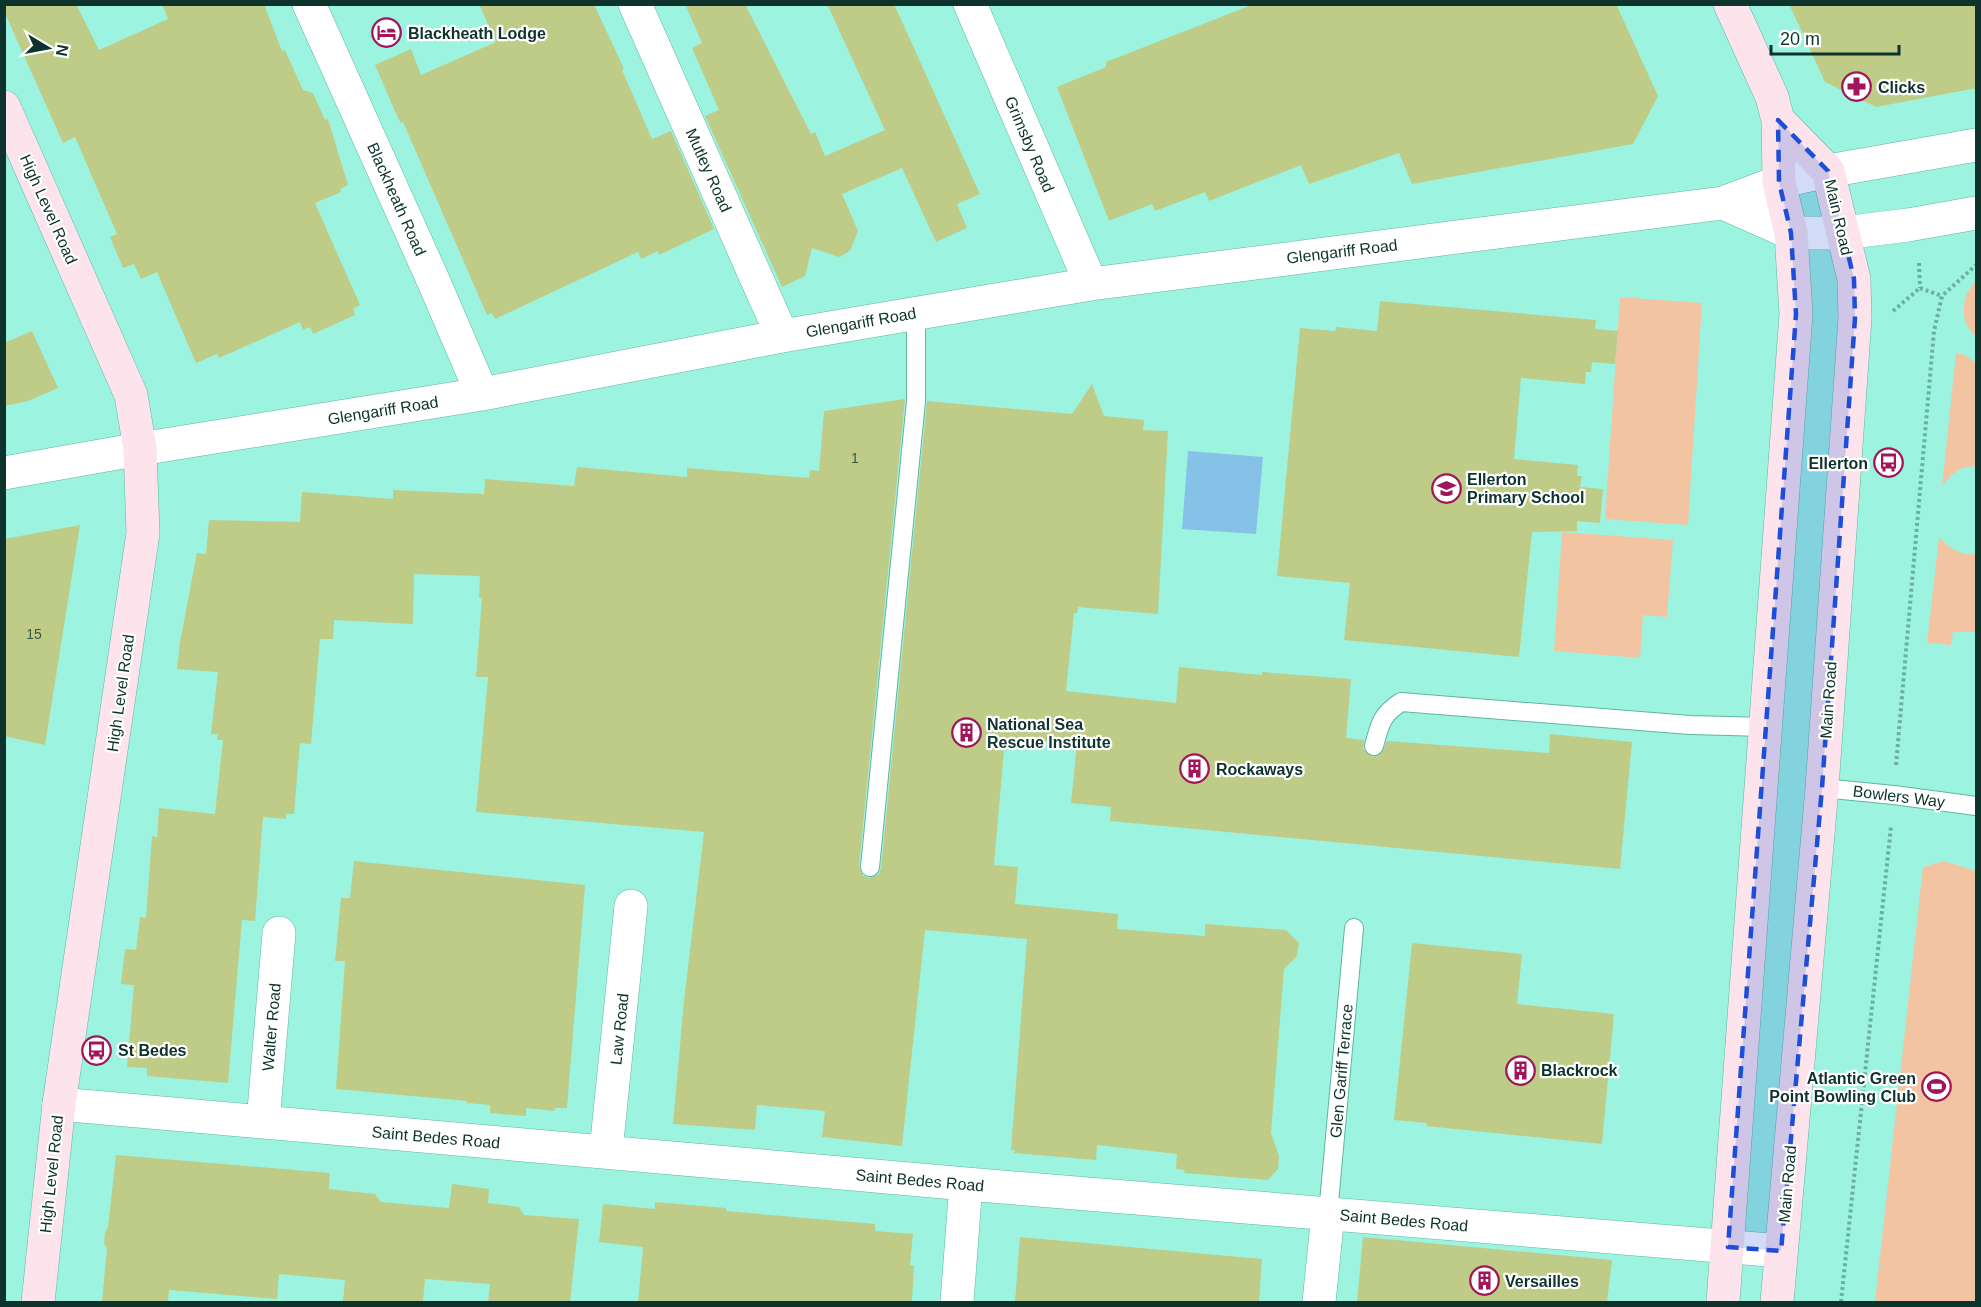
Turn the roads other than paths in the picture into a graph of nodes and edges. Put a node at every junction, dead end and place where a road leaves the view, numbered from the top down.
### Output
1 (309, 4) edge
2 (635, 4) edge
3 (970, 4) edge
4 (1730, 4) edge
5 (4, 107) edge
6 (1779, 120) junction
7 (1977, 145) edge
8 (1828, 171) junction
9 (1779, 182) junction
10 (1723, 203) junction
11 (1977, 213) edge
12 (1791, 233) junction
13 (1843, 233) junction
14 (1091, 284) junction
15 (916, 313) junction
16 (782, 336) junction
17 (482, 394) junction
18 (140, 449) junction
19 (4, 473) edge
20 (1766, 727) junction
21 (1374, 746) dead end
22 (1822, 788) junction
23 (1977, 806) edge
24 (870, 867) dead end
25 (631, 906) dead end
26 (1354, 928) dead end
27 (279, 933) dead end
28 (59, 1104) junction
29 (262, 1122) junction
30 (606, 1151) junction
31 (966, 1184) junction
32 (1328, 1214) junction
33 (1728, 1247) junction
34 (1781, 1251) junction
35 (38, 1302) edge
36 (957, 1302) edge
37 (1319, 1302) edge
38 (1723, 1302) edge
39 (1777, 1302) edge

1 - 17 street, Blackheath Road
2 - 16 street, Mutley Road
3 - 14 street, Grimsby Road
4 - 6 main road, Main Road
5 - 18 main road, High Level Road
6 - 8 main road, Main Road
6 - 9 main road, Main Road
7 - 8 street, Glengariff Road
8 - 9 street, Glengariff Road
8 - 13 main road, Main Road
9 - 10 street, Glengariff Road
9 - 12 main road, Main Road
10 - 12 street
10 - 14 street, Glengariff Road
11 - 13 street
12 - 13 street
12 - 20 main road, Main Road
13 - 22 main road, Main Road
14 - 15 street, Glengariff Road
15 - 16 street, Glengariff Road
15 - 24 lane
16 - 17 street, Glengariff Road
17 - 18 street, Glengariff Road
18 - 19 street, Glengariff Road
18 - 28 main road, High Level Road
20 - 21 lane
20 - 33 main road, Main Road
22 - 23 lane, Bowlers Way
22 - 34 main road, Main Road
25 - 30 street, Law Road
26 - 32 lane, Glen Gariff Terrace
27 - 29 street, Walter Road
28 - 29 street, Saint Bedes Road
28 - 35 main road, High Level Road
29 - 30 street, Saint Bedes Road
30 - 31 street, Saint Bedes Road
31 - 32 street, Saint Bedes Road
31 - 36 street
32 - 33 street, Saint Bedes Road
32 - 37 street
33 - 34 street, Saint Bedes Road
33 - 38 main road, Main Road
34 - 39 main road, Main Road

